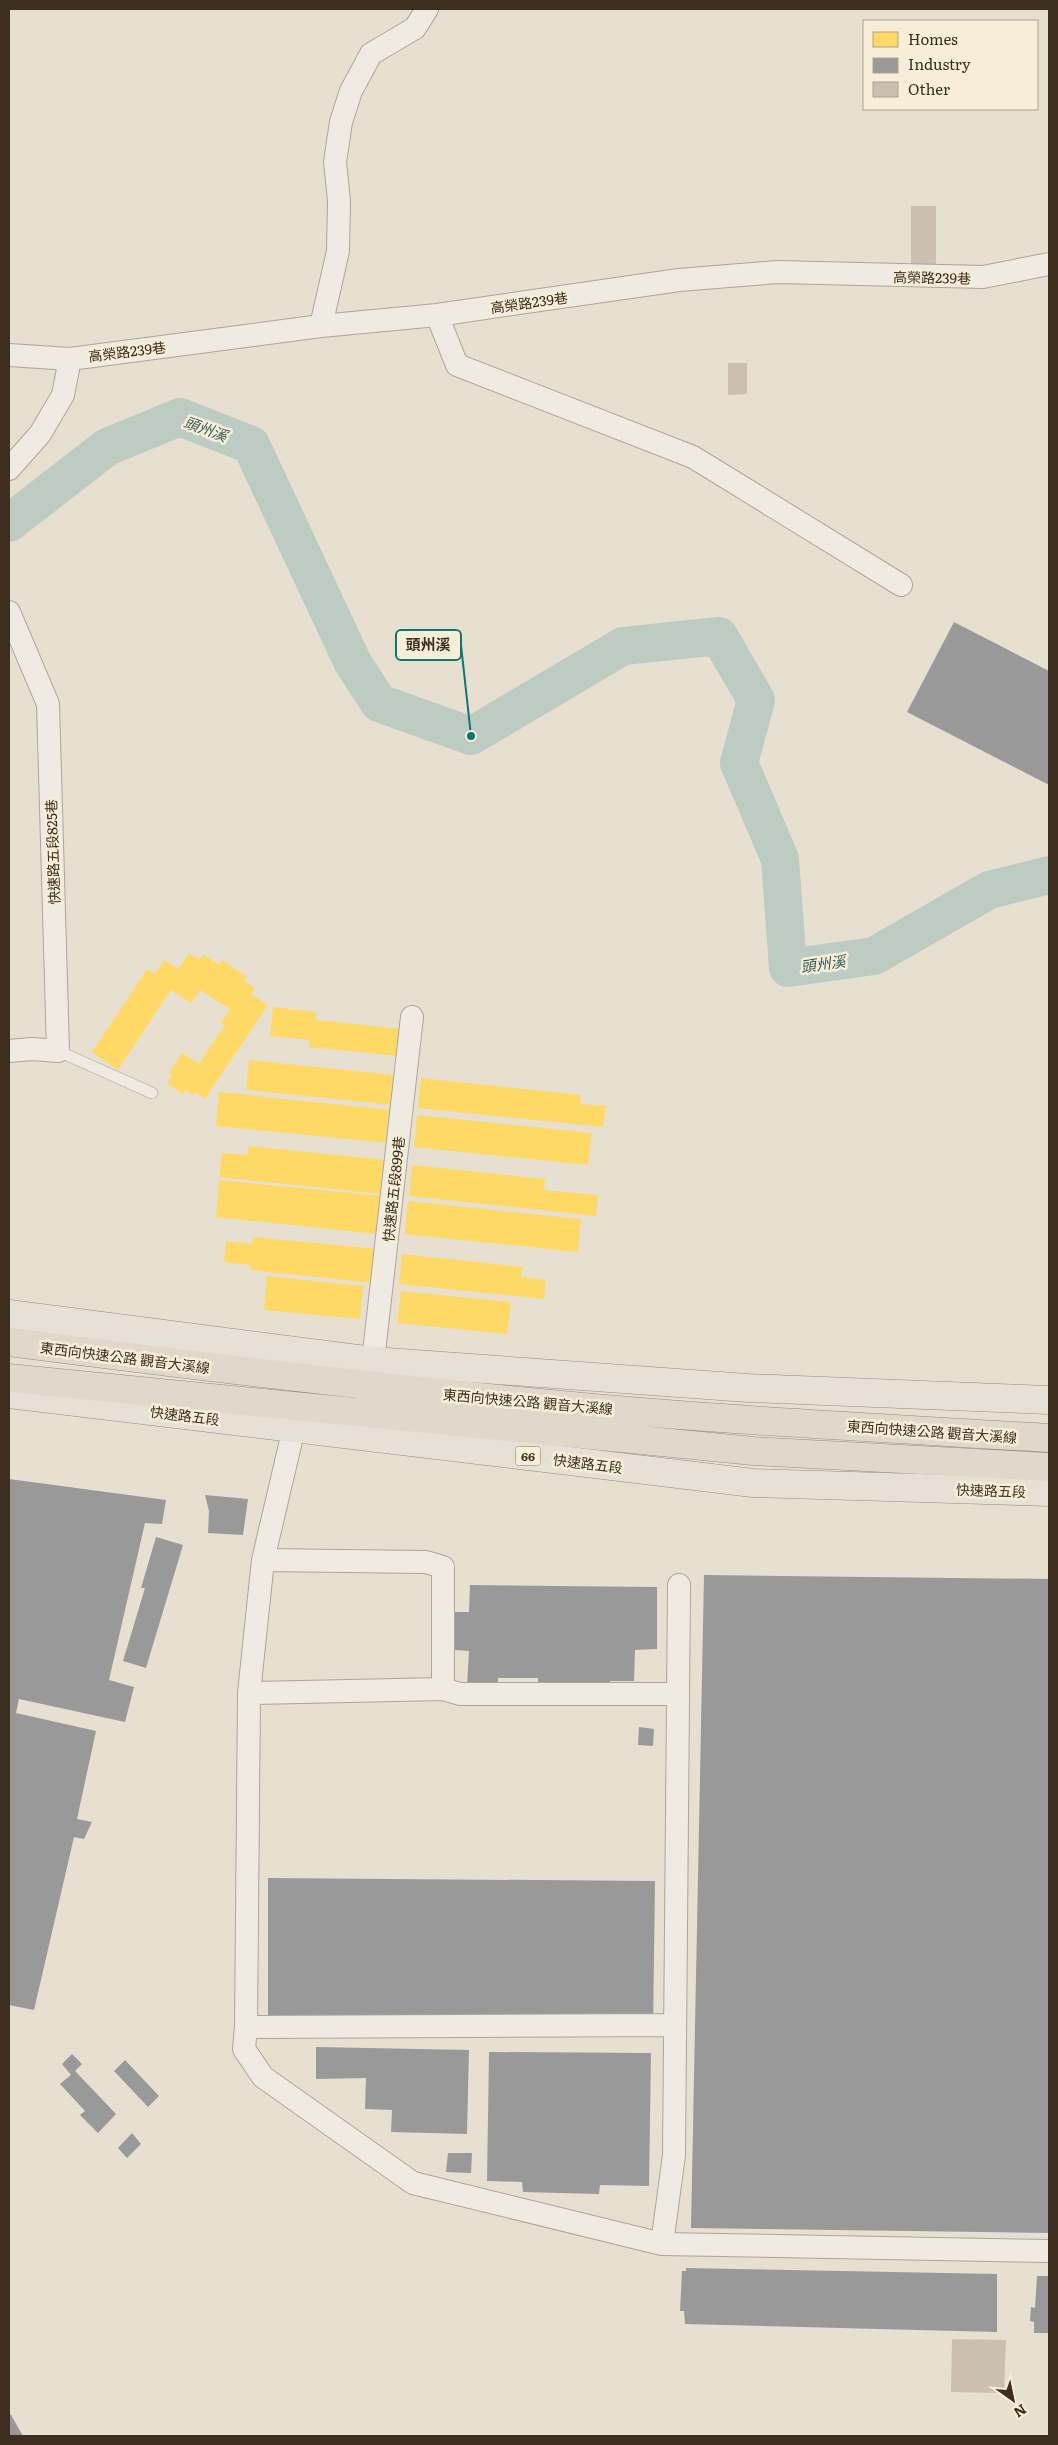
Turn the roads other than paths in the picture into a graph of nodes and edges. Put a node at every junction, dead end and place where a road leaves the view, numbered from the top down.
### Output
1 (427, 9) edge
2 (1049, 264) edge
3 (437, 315) junction
4 (321, 326) junction
5 (9, 355) edge
6 (70, 359) junction
7 (9, 469) edge
8 (901, 585) dead end
9 (10, 615) edge
10 (412, 1017) dead end
11 (58, 1050) junction
12 (9, 1051) edge
13 (152, 1093) dead end
14 (9, 1314) edge
15 (9, 1342) edge
16 (373, 1362) junction
17 (9, 1378) edge
18 (9, 1394) edge
19 (1049, 1400) edge
20 (294, 1428) junction
21 (1049, 1438) edge
22 (1049, 1466) edge
23 (1049, 1492) edge
24 (263, 1560) junction
25 (679, 1585) dead end
26 (443, 1689) junction
27 (249, 1693) junction
28 (676, 1694) junction
29 (673, 2025) junction
30 (246, 2027) junction
31 (662, 2244) junction
32 (1049, 2251) edge

1 - 4 street
2 - 3 street, 高榮路239巷
3 - 4 street, 高榮路239巷
3 - 8 street
4 - 6 street, 高榮路239巷
5 - 6 street, 高榮路239巷
6 - 7 street
9 - 11 street, 快速路五段825巷
10 - 16 street, 快速路五段899巷
11 - 12 street
11 - 13 lane
14 - 16 main road
15 - 21 highway, 東西向快速公路 觀音大溪線
16 - 19 main road
17 - 22 highway, 東西向快速公路 觀音大溪線 / 66
18 - 20 main road, 快速路五段 / 66
20 - 23 main road, 快速路五段 / 66
20 - 24 street
24 - 26 street
24 - 27 street
25 - 28 street
26 - 27 street
26 - 28 street
27 - 30 street
28 - 29 street
29 - 30 street
29 - 31 street
30 - 31 street
31 - 32 street

